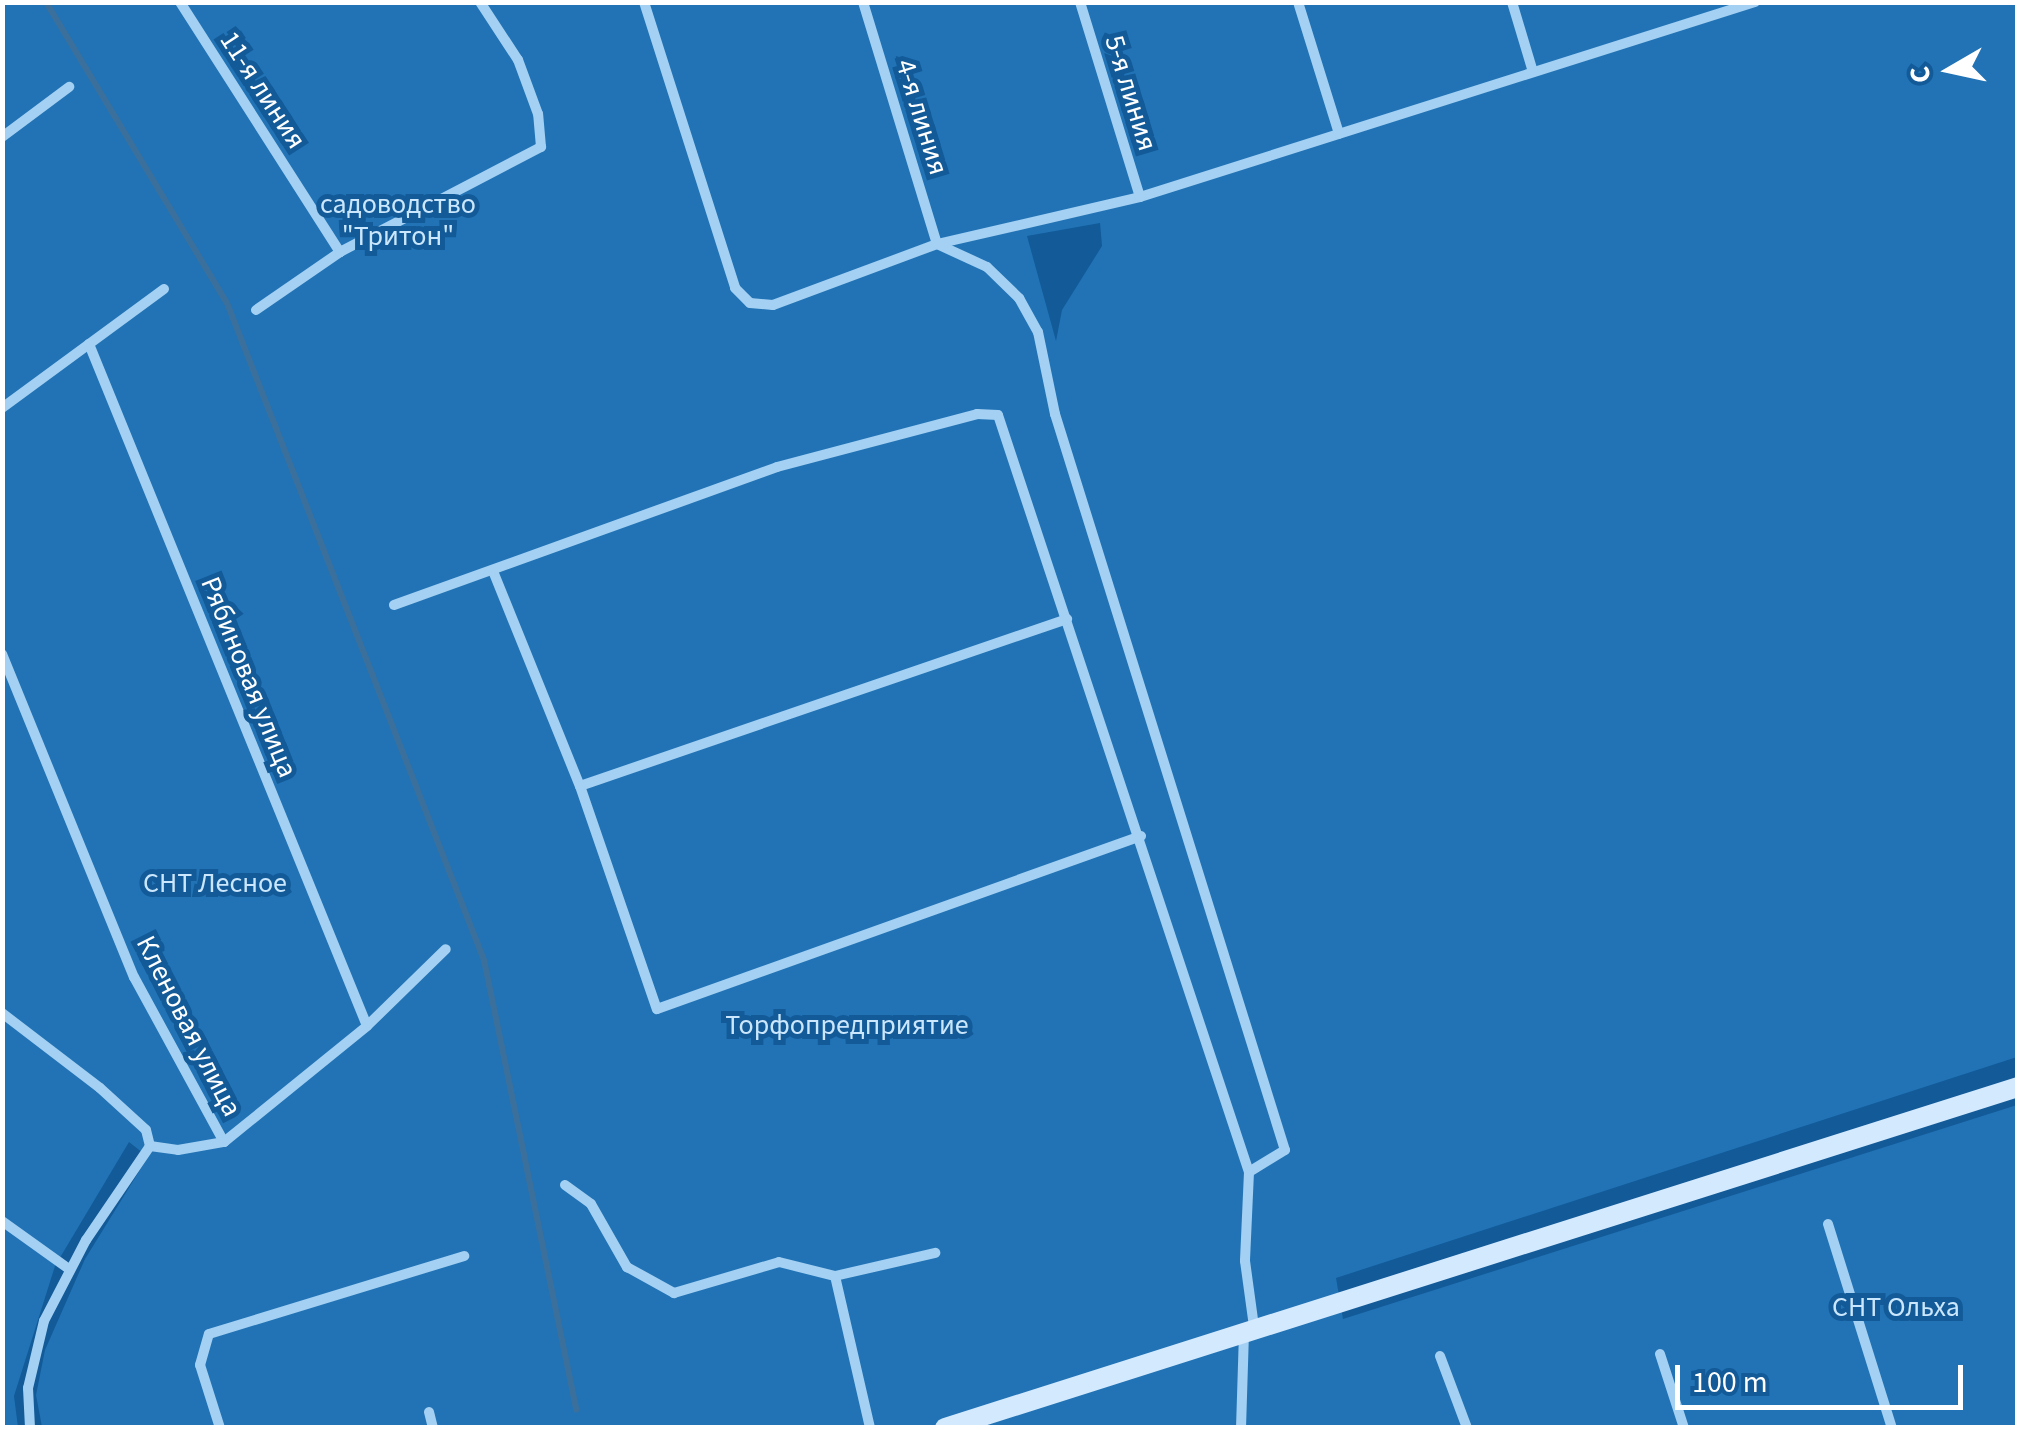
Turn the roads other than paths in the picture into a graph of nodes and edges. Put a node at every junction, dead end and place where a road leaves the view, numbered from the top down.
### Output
1 (180, 2) edge
2 (480, 2) edge
3 (644, 2) edge
4 (863, 2) edge
5 (1080, 2) edge
6 (1298, 2) edge
7 (1512, 2) edge
8 (1755, 2) edge
9 (1733, 7) edge
10 (1533, 72) junction
11 (70, 87) dead end
12 (1339, 134) junction
13 (2, 137) edge
14 (1140, 198) junction
15 (938, 244) junction
16 (340, 252) junction
17 (164, 289) dead end
18 (256, 310) dead end
19 (90, 344) junction
20 (2, 408) edge
21 (494, 571) junction
22 (394, 605) dead end
23 (1067, 618) junction
24 (2, 654) edge
25 (580, 786) junction
26 (1141, 836) junction
27 (446, 949) dead end
28 (2, 1013) edge
29 (367, 1026) junction
30 (2018, 1087) edge
31 (224, 1142) junction
32 (150, 1146) junction
33 (1249, 1172) junction
34 (565, 1185) dead end
35 (2, 1221) edge
36 (1828, 1224) dead end
37 (935, 1253) dead end
38 (464, 1256) dead end
39 (69, 1269) junction
40 (834, 1276) junction
41 (1249, 1328) junction
42 (1660, 1354) dead end
43 (1440, 1356) dead end
44 (429, 1412) dead end
45 (30, 1428) edge
46 (220, 1428) edge
47 (433, 1428) edge
48 (870, 1428) edge
49 (945, 1428) edge
50 (1241, 1428) edge
51 (1467, 1428) edge
52 (1684, 1428) edge
53 (1892, 1428) edge

1 - 16 street, 11-я линия
2 - 16 street
3 - 15 street
4 - 15 street, 4-я линия
5 - 14 street, 5-я линия
6 - 12 street
7 - 10 street
8 - 9 street
9 - 10 street
10 - 12 street
11 - 13 street
12 - 14 street
14 - 15 street
15 - 33 street
16 - 18 street
17 - 19 street
19 - 20 street
19 - 29 street, Рябиновая улица
21 - 22 street
21 - 23 street
21 - 25 street
23 - 25 street
23 - 26 street
24 - 31 street, Кленовая улица
25 - 26 street
26 - 33 street
27 - 29 street
28 - 32 street
29 - 31 street
30 - 41 main road
31 - 32 street
32 - 39 street
33 - 41 street
34 - 40 street
35 - 39 street
36 - 53 street
37 - 40 street
38 - 46 street
39 - 45 street
40 - 48 street
41 - 49 main road
41 - 50 street
42 - 52 street
43 - 51 street
44 - 47 street

